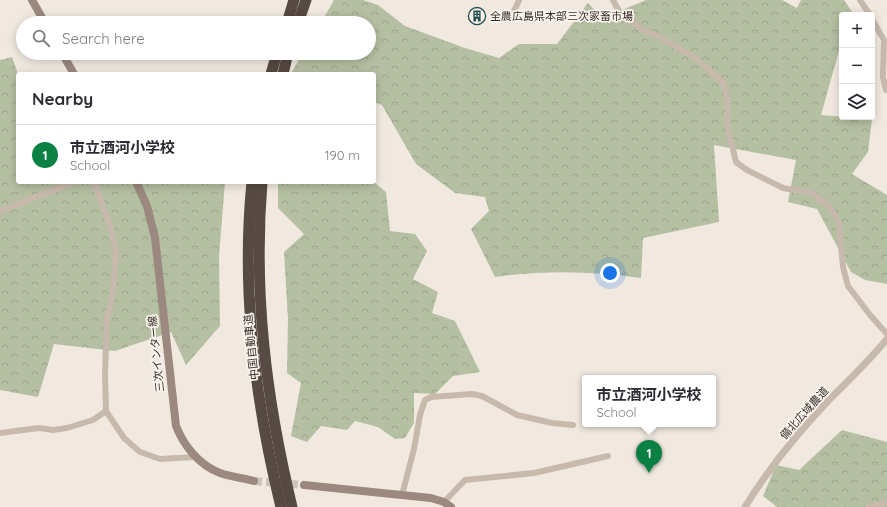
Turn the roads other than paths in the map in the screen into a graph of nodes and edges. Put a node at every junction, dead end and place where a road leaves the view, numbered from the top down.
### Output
1 (32, 0) edge
2 (294, 0) edge
3 (306, 0) edge
4 (519, 0) edge
5 (613, 0) edge
6 (860, 0) edge
7 (868, 12) edge
8 (42, 16) edge
9 (289, 16) edge
10 (300, 16) edge
11 (511, 18) dead end
12 (875, 24) edge
13 (66, 60) edge
14 (275, 60) edge
15 (286, 60) edge
16 (73, 72) edge
17 (272, 72) edge
18 (283, 72) edge
19 (886, 90) edge
20 (70, 184) edge
21 (95, 184) edge
22 (137, 184) edge
23 (252, 184) edge
24 (262, 184) edge
25 (0, 211) edge
26 (887, 334) edge
27 (887, 339) edge
28 (106, 411) junction
29 (573, 425) dead end
30 (0, 434) edge
31 (608, 456) dead end
32 (196, 457) junction
33 (254, 481) tunnel mouth
34 (304, 485) tunnel mouth
35 (402, 495) junction
36 (444, 502) junction
37 (887, 502) edge
38 (281, 507) edge
39 (292, 507) edge
40 (451, 507) edge
41 (745, 507) edge
42 (869, 507) edge

1 - 8 main road
2 - 9 highway
3 - 10 highway
4 - 11 street
5 - 26 street
6 - 7 street
12 - 19 street
13 - 16 main road
14 - 17 highway
15 - 18 highway
20 - 25 street
21 - 28 street
22 - 32 main road, 三次インター線
23 - 38 highway, 中国自動車道
24 - 39 highway, 中国自動車道
27 - 41 street, 備北広域農道
28 - 30 street
28 - 32 street
29 - 35 street
31 - 36 street
32 - 33 main road, 三次インター線
34 - 35 main road
35 - 36 main road
36 - 40 main road
37 - 42 street

